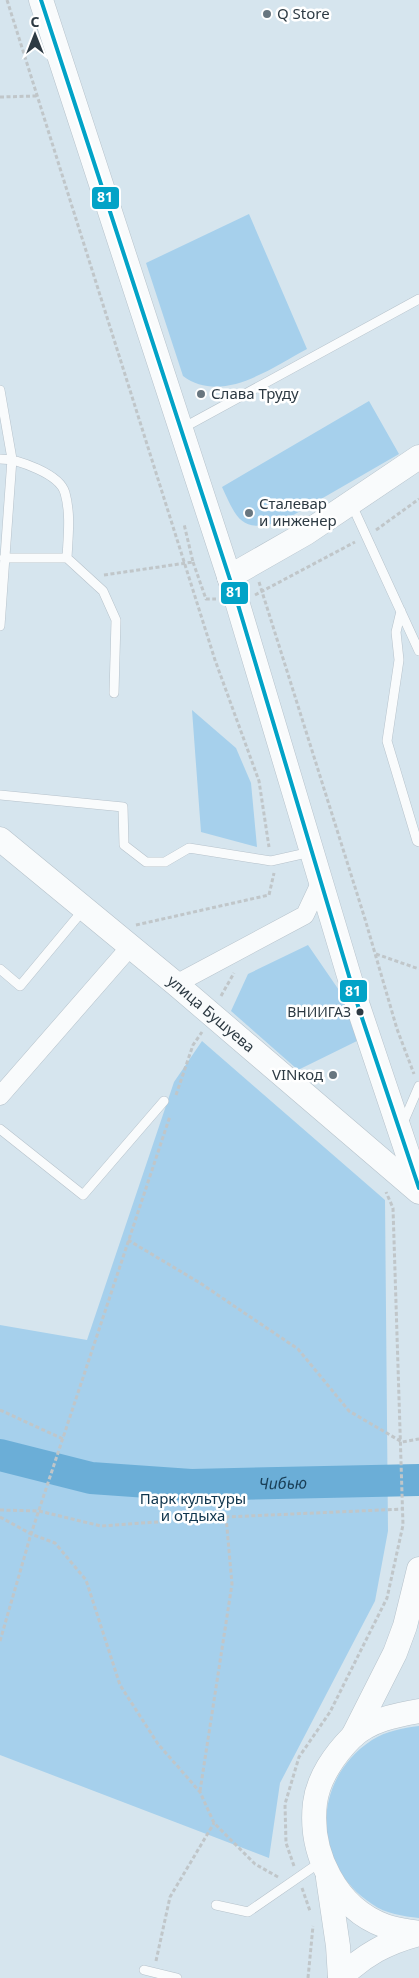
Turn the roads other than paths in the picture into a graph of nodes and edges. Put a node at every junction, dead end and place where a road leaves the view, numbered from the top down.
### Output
1 (41, 0) edge
2 (419, 299) edge
3 (0, 390) edge
4 (180, 429) junction
5 (419, 457) edge
6 (0, 459) edge
7 (12, 459) junction
8 (350, 503) junction
9 (4, 558) junction
10 (67, 558) junction
11 (232, 588) junction
12 (401, 611) junction
13 (0, 626) edge
14 (419, 651) edge
15 (114, 693) dead end
16 (0, 795) edge
17 (0, 839) edge
18 (419, 842) edge
19 (312, 852) junction
20 (321, 881) junction
21 (84, 908) junction
22 (130, 936) junction
23 (0, 969) edge
24 (176, 984) junction
25 (419, 1086) edge
26 (1, 1092) edge
27 (164, 1101) dead end
28 (0, 1128) edge
29 (400, 1130) junction
30 (419, 1188) edge
31 (419, 1192) edge
32 (419, 1569) edge
33 (419, 1711) edge
34 (353, 1736) junction
35 (325, 1869) junction
36 (216, 1905) dead end
37 (419, 1933) edge
38 (144, 1970) dead end
39 (177, 1978) edge
40 (340, 1978) edge

1 - 4 main road
2 - 4 lane
3 - 7 lane
4 - 11 main road
5 - 8 main road
6 - 7 lane
7 - 9 lane
7 - 10 lane
8 - 11 main road
8 - 12 lane
9 - 10 lane
9 - 13 lane
10 - 15 lane
11 - 19 main road
12 - 14 lane
12 - 18 lane
16 - 19 lane
17 - 21 main road, улица Бушуева
19 - 20 main road
20 - 24 street
20 - 29 main road
21 - 22 main road, улица Бушуева
21 - 23 lane
22 - 24 main road, улица Бушуева
22 - 26 street
24 - 31 main road, улица Бушуева
25 - 29 lane
27 - 28 lane
29 - 30 main road
32 - 34 main road
33 - 34 main road
34 - 35 main road
35 - 36 lane
35 - 37 main road
35 - 40 main road
37 - 40 main road
38 - 39 lane

